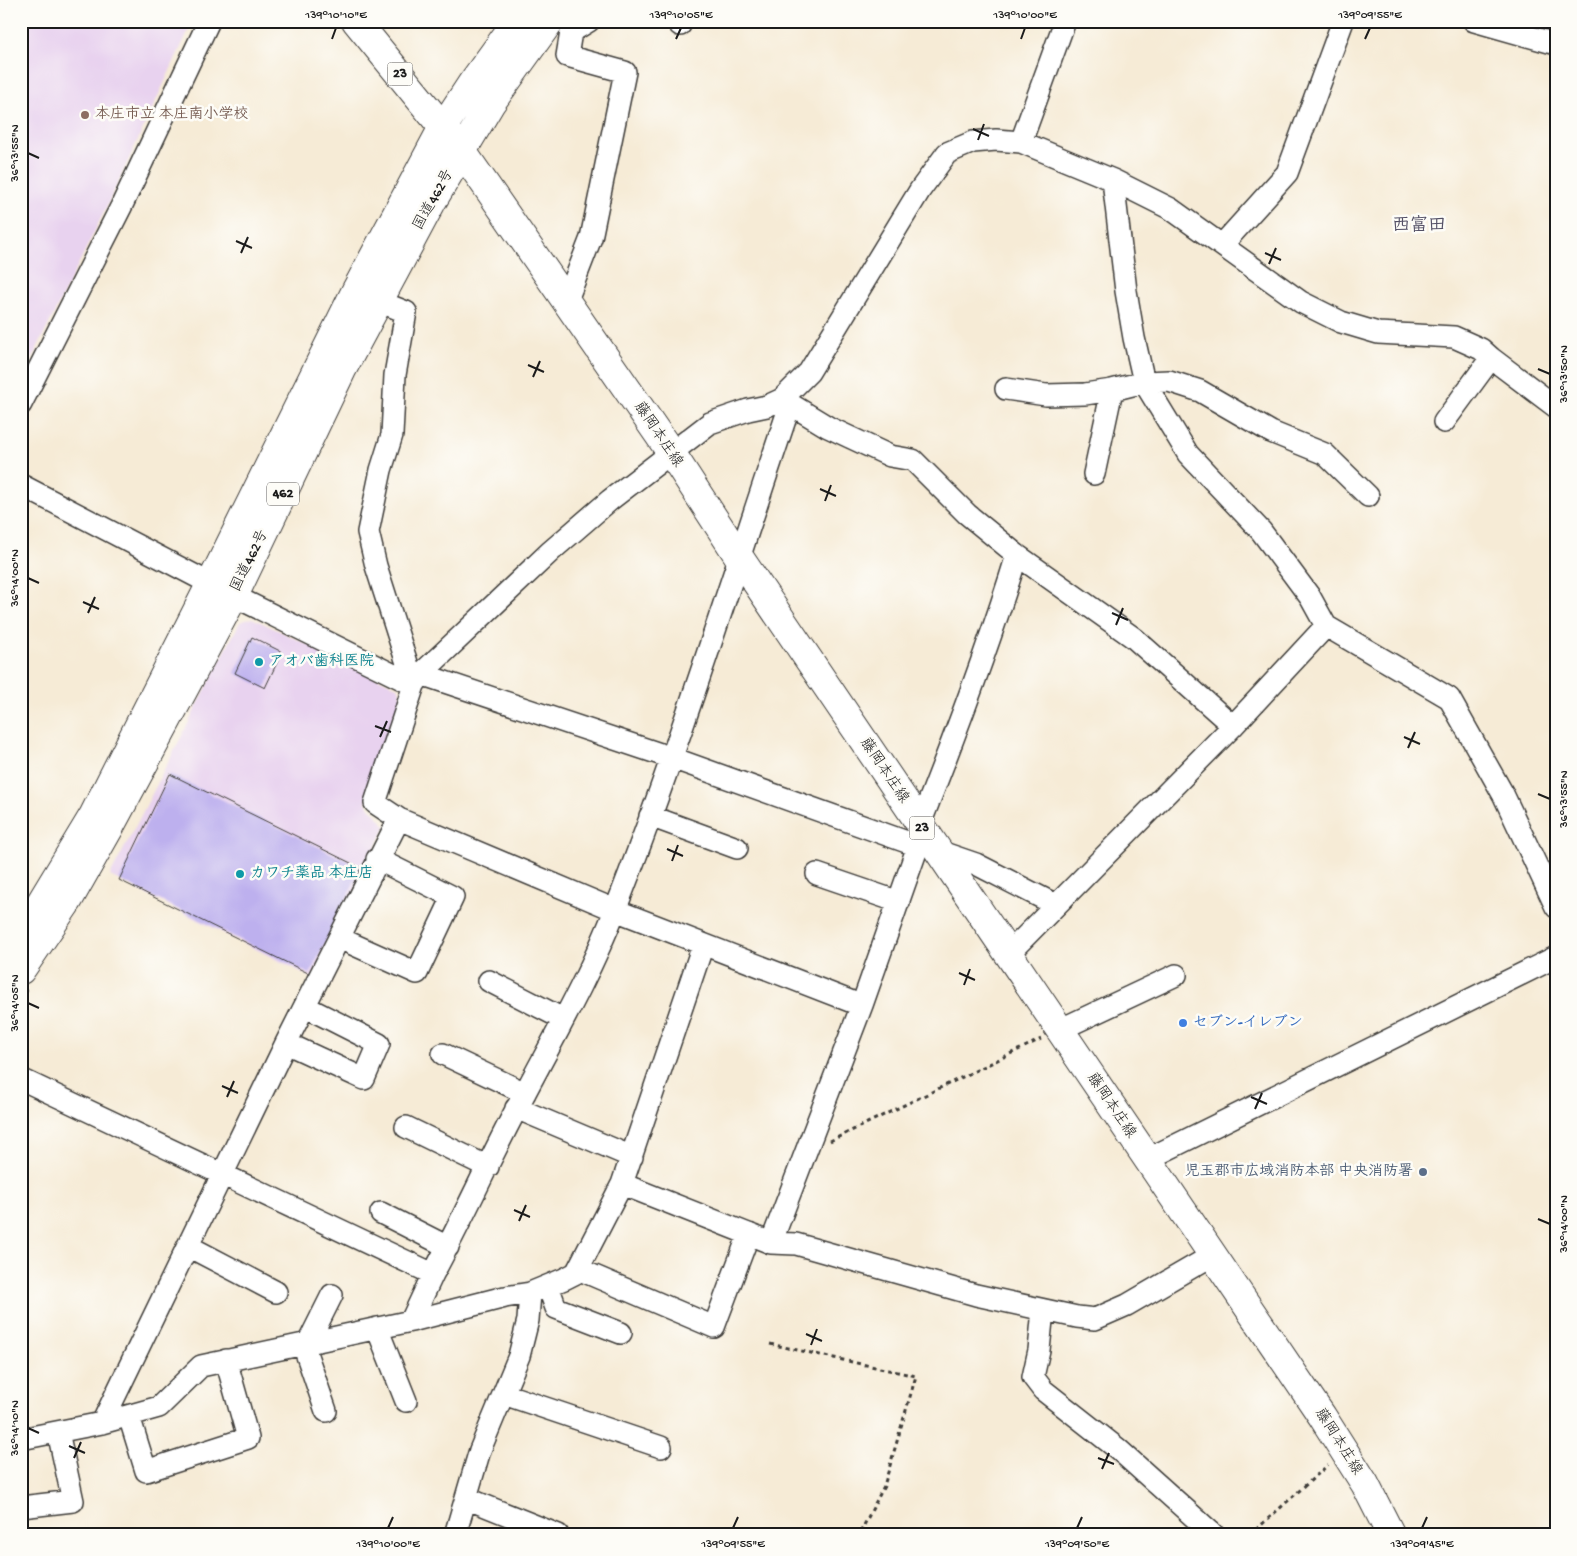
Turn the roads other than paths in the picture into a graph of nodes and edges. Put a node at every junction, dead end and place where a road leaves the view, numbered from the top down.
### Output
1 (209, 21) edge
2 (356, 21) edge
3 (517, 21) edge
4 (550, 21) edge
5 (589, 21) edge
6 (1065, 21) edge
7 (1343, 21) edge
8 (1474, 21) edge
9 (1556, 44) edge
10 (443, 127) junction
11 (1021, 142) junction
12 (462, 151) junction
13 (1113, 180) junction
14 (1222, 245) junction
15 (567, 300) junction
16 (378, 301) junction
17 (1491, 358) junction
18 (1144, 382) junction
19 (1006, 389) dead end
20 (1112, 390) junction
21 (782, 399) junction
22 (21, 404) edge
23 (1556, 407) edge
24 (1444, 422) dead end
25 (672, 454) junction
26 (1094, 474) dead end
27 (21, 485) edge
28 (1368, 496) dead end
29 (1017, 554) junction
30 (739, 557) junction
31 (223, 589) junction
32 (1326, 626) junction
33 (418, 679) junction
34 (1233, 726) junction
35 (672, 758) junction
36 (650, 816) junction
37 (399, 818) junction
38 (926, 840) junction
39 (738, 848) dead end
40 (377, 859) junction
41 (817, 874) dead end
42 (899, 902) junction
43 (1056, 905) junction
44 (1556, 907) edge
45 (615, 910) junction
46 (21, 935) edge
47 (339, 938) junction
48 (703, 945) junction
49 (1008, 954) junction
50 (1556, 957) edge
51 (21, 970) edge
52 (1176, 975) dead end
53 (489, 981) dead end
54 (862, 1005) junction
55 (306, 1007) junction
56 (563, 1019) junction
57 (1059, 1030) junction
58 (286, 1043) junction
59 (443, 1054) dead end
60 (21, 1079) edge
61 (520, 1101) junction
62 (406, 1127) dead end
63 (632, 1157) junction
64 (1148, 1159) junction
65 (488, 1167) junction
66 (222, 1176) junction
67 (622, 1184) junction
68 (381, 1213) dead end
69 (749, 1234) junction
70 (771, 1243) junction
71 (188, 1246) junction
72 (448, 1247) junction
73 (1213, 1254) junction
74 (578, 1269) junction
75 (433, 1274) junction
76 (539, 1289) junction
77 (276, 1292) dead end
78 (332, 1295) dead end
79 (1043, 1310) junction
80 (411, 1321) junction
81 (377, 1328) junction
82 (621, 1333) dead end
83 (305, 1344) junction
84 (226, 1360) junction
85 (504, 1394) junction
86 (406, 1400) dead end
87 (326, 1411) dead end
88 (129, 1416) junction
89 (102, 1424) junction
90 (58, 1432) junction
91 (21, 1439) edge
92 (661, 1447) dead end
93 (466, 1498) junction
94 (21, 1506) edge
95 (455, 1535) edge
96 (558, 1535) edge
97 (1214, 1535) edge
98 (1391, 1535) edge

1 - 22 street
2 - 10 main road, 藤岡本庄線 / 23
3 - 10 main road, 国道462号 / 462
4 - 12 main road, 国道462号 / 462
5 - 15 street
6 - 11 street
7 - 14 street
8 - 9 street
10 - 12 main road, 藤岡本庄線 / 23
10 - 31 main road, 国道462号 / 462
11 - 13 street
11 - 21 street
12 - 15 main road, 藤岡本庄線 / 23
12 - 16 main road, 国道462号 / 462
13 - 14 street
13 - 18 street
14 - 17 street
15 - 25 main road, 藤岡本庄線 / 23
16 - 31 main road, 国道462号 / 462
16 - 33 street
17 - 23 street
17 - 24 street
18 - 20 street
18 - 28 street
18 - 32 street
19 - 20 street
20 - 26 street
21 - 25 street
21 - 29 street
21 - 30 street
25 - 30 main road, 藤岡本庄線 / 23
25 - 33 street
27 - 31 street
29 - 34 street
29 - 38 street
30 - 35 street
30 - 38 main road, 藤岡本庄線 / 23
31 - 33 street
31 - 46 main road, 国道462号 / 462
31 - 51 main road, 国道462号 / 462
32 - 34 street
32 - 44 street
33 - 35 street
33 - 37 street
34 - 43 street
35 - 36 street
35 - 38 street
36 - 39 street
36 - 45 street
37 - 40 street
37 - 45 street
38 - 42 street
38 - 43 street
38 - 49 main road, 藤岡本庄線 / 23
40 - 47 street
40 - 47 street
41 - 42 street
42 - 54 street
43 - 49 street
45 - 48 street
45 - 56 street
47 - 55 street
48 - 54 street
48 - 63 street
49 - 57 main road, 藤岡本庄線 / 23
50 - 64 street
52 - 57 street
53 - 56 street
54 - 70 street
55 - 58 street
55 - 58 street
56 - 61 street
57 - 64 main road, 藤岡本庄線 / 23
58 - 66 street
59 - 61 street
60 - 66 street
61 - 63 street
61 - 65 street
62 - 65 street
63 - 67 street
64 - 73 main road, 藤岡本庄線 / 23
65 - 72 street
66 - 71 street
66 - 75 street
67 - 69 street
67 - 74 street
68 - 72 street
69 - 70 street
69 - 74 street
70 - 79 street
71 - 77 street
71 - 89 street
72 - 75 street
73 - 79 street
73 - 98 main road, 藤岡本庄線 / 23
74 - 76 street
75 - 80 street
76 - 80 street
76 - 82 street
76 - 85 street
78 - 83 street
79 - 97 street
80 - 81 street
81 - 83 street
81 - 86 street
83 - 84 street
83 - 87 street
84 - 88 street
84 - 88 street
85 - 92 street
85 - 93 street
88 - 89 street
89 - 90 street
90 - 91 street
90 - 94 street
93 - 95 street
93 - 96 street

